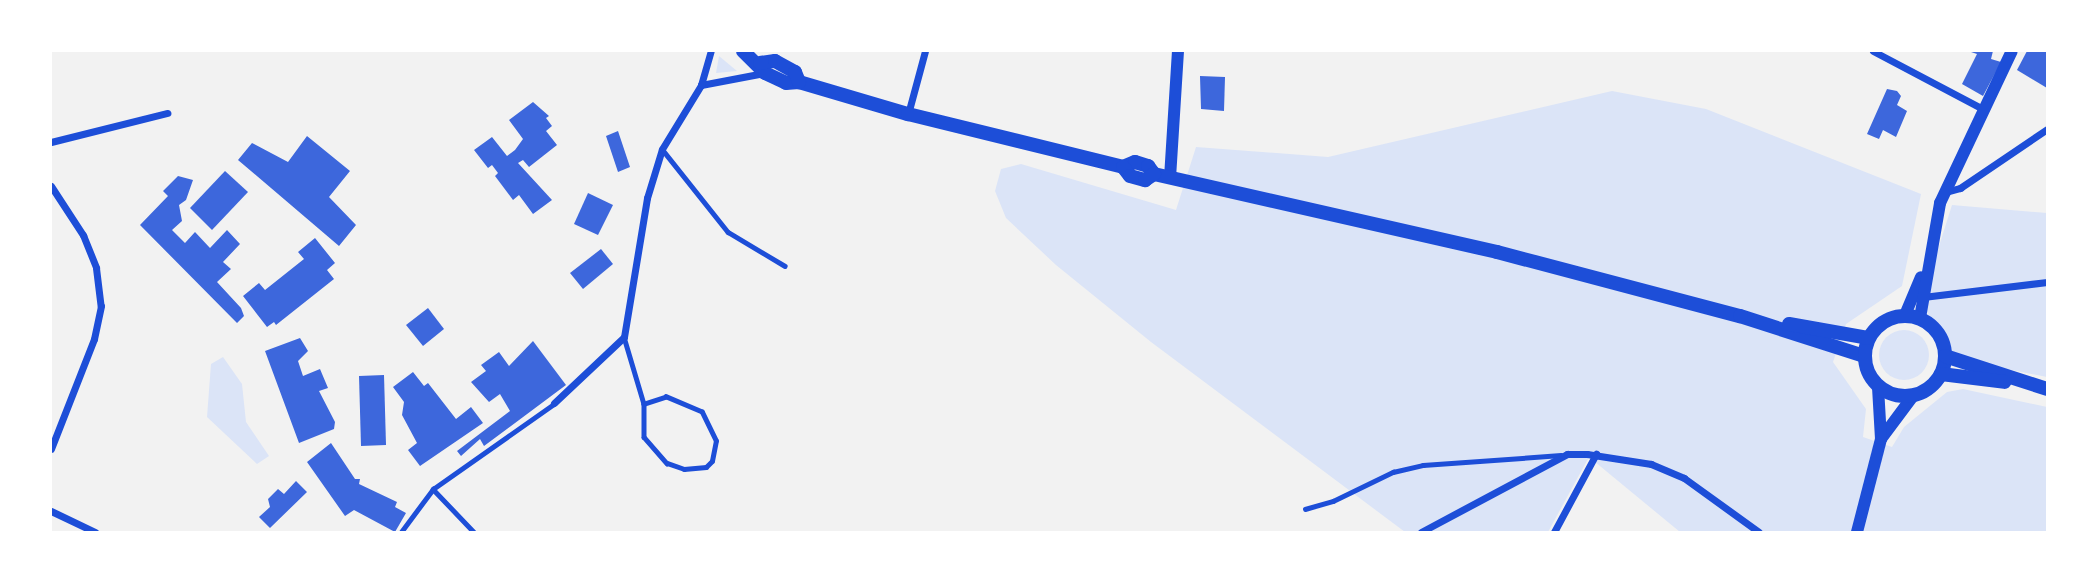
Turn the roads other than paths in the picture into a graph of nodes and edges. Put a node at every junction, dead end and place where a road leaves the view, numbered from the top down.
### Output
1 (711, 51) edge
2 (743, 51) edge
3 (926, 51) edge
4 (1178, 51) edge
5 (1873, 51) edge
6 (2012, 51) edge
7 (762, 68) junction
8 (701, 85) junction
9 (1983, 108) junction
10 (167, 113) dead end
11 (908, 114) junction
12 (2047, 129) edge
13 (51, 142) edge
14 (662, 149) junction
15 (1170, 178) junction
16 (51, 186) edge
17 (1945, 192) junction
18 (1926, 264) junction
19 (785, 267) dead end
20 (2047, 282) edge
21 (1923, 297) junction
22 (1740, 316) junction
23 (1912, 316) junction
24 (624, 337) junction
25 (1868, 338) junction
26 (1864, 356) junction
27 (1945, 356) junction
28 (1941, 374) junction
29 (2031, 385) junction
30 (1878, 387) junction
31 (2047, 389) edge
32 (1913, 396) junction
33 (554, 403) joint
34 (644, 404) junction
35 (1881, 439) junction
36 (51, 449) edge
37 (1567, 454) junction
38 (1596, 454) junction
39 (433, 489) junction
40 (1305, 509) dead end
41 (51, 511) edge
42 (95, 532) edge
43 (401, 532) edge
44 (474, 532) edge
45 (1421, 532) edge
46 (1554, 532) edge
47 (1759, 532) edge
48 (1857, 532) edge

1 - 8 street
2 - 7 main road
3 - 11 street
4 - 15 main road
5 - 9 street
6 - 9 main road
7 - 8 street
7 - 11 main road
8 - 14 street
9 - 17 main road
10 - 13 street
11 - 15 main road
12 - 17 street
14 - 19 lane
14 - 24 street
15 - 22 main road
16 - 36 street
17 - 18 main road
18 - 21 main road
18 - 23 main road
20 - 21 street
21 - 23 main road
22 - 25 main road
22 - 26 main road
23 - 25 main road
23 - 27 main road
24 - 33 street
24 - 34 lane
25 - 26 main road
26 - 30 main road
27 - 28 main road
27 - 29 main road
28 - 29 main road
28 - 32 main road
29 - 31 main road
30 - 32 main road
30 - 35 main road
32 - 35 main road
33 - 39 lane
34 - 34 lane
35 - 48 main road
37 - 38 street
37 - 40 lane
37 - 45 street
38 - 46 street
38 - 47 street
39 - 43 lane
39 - 44 lane
41 - 42 street

